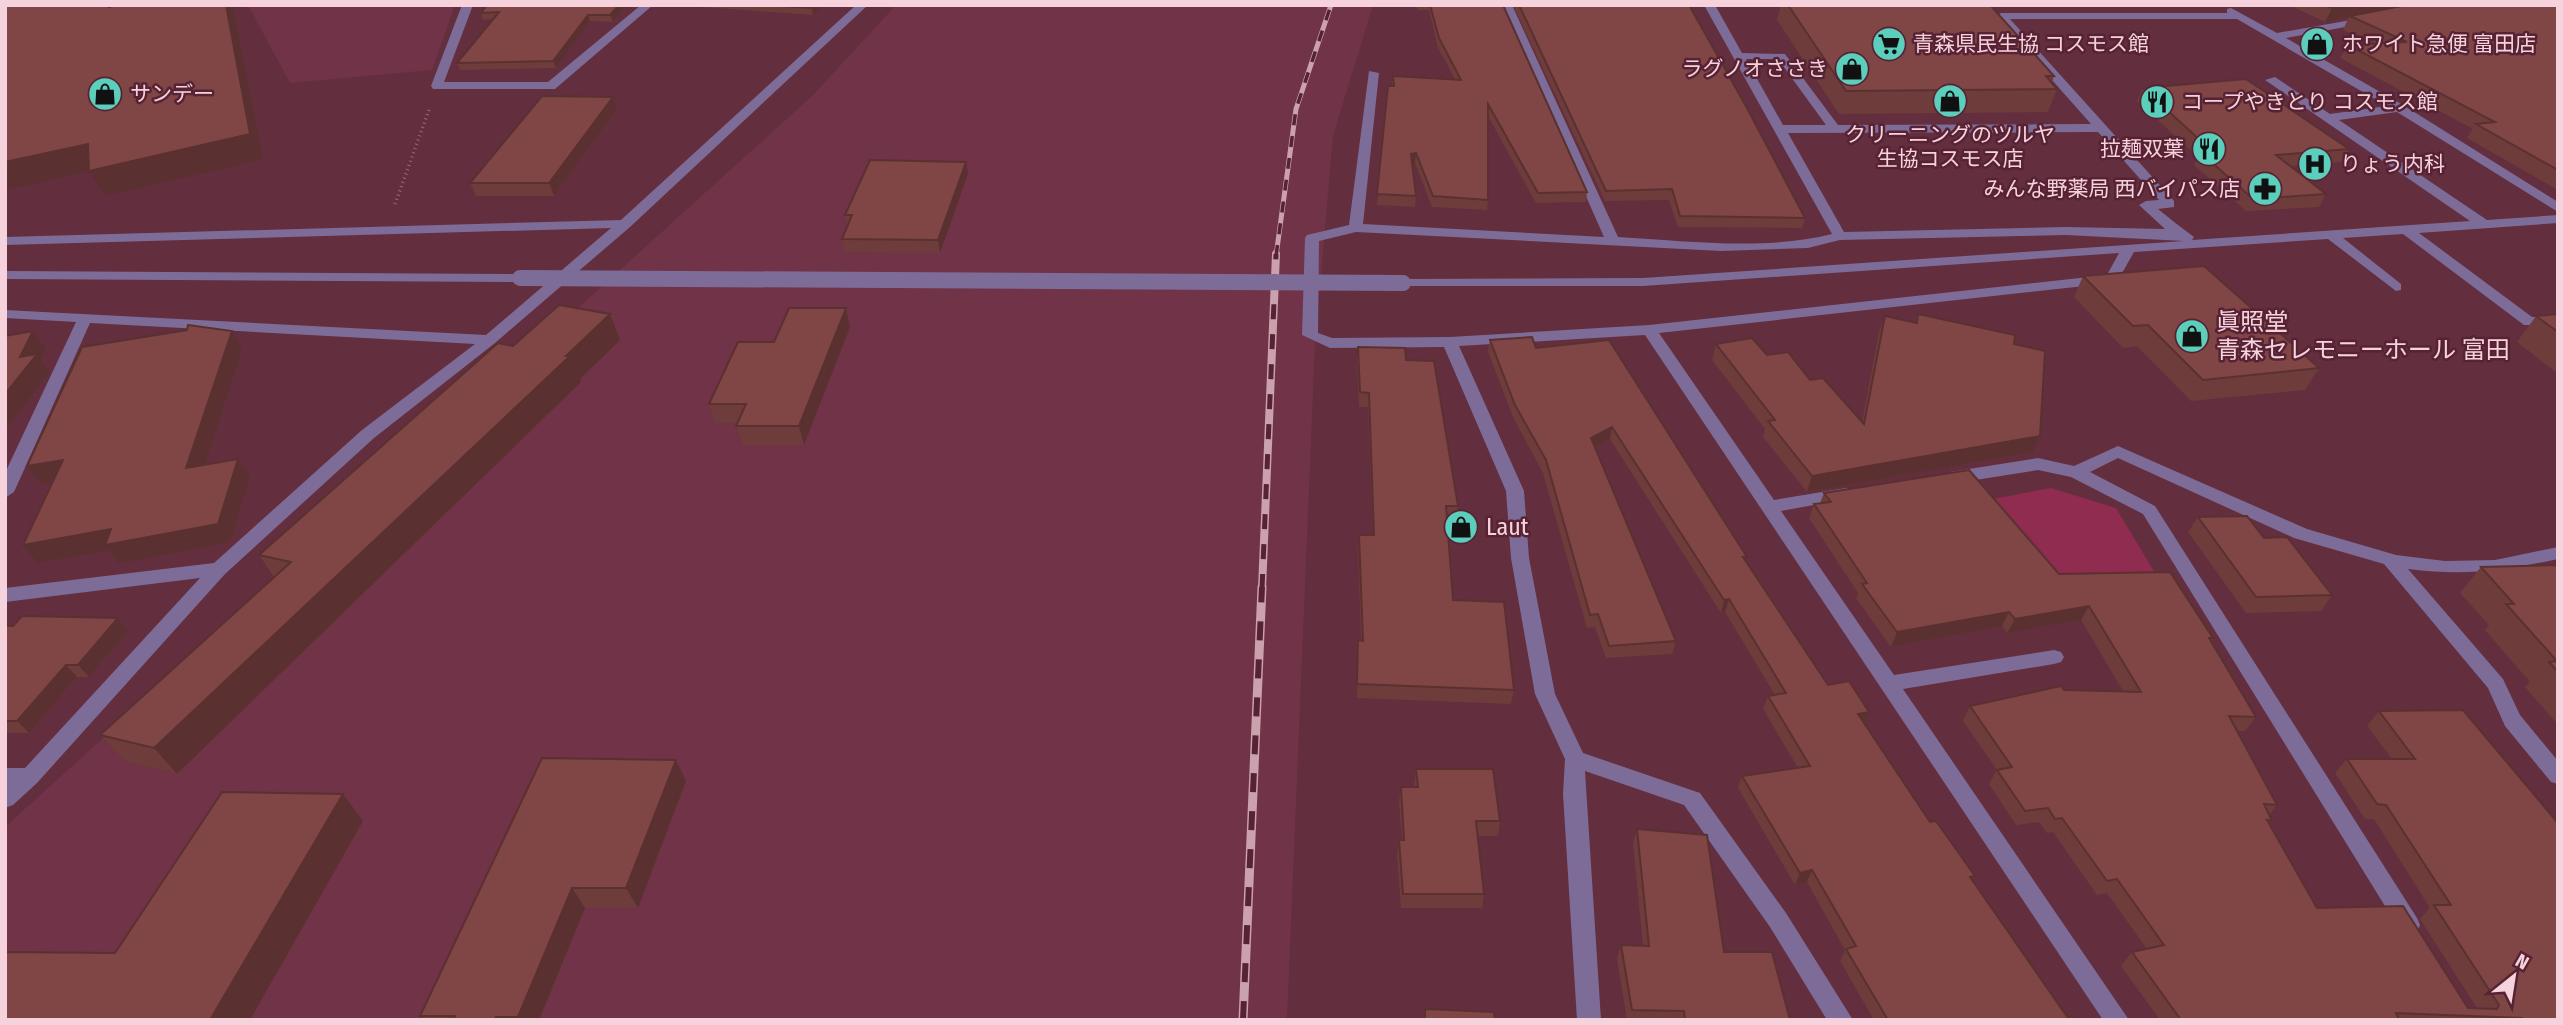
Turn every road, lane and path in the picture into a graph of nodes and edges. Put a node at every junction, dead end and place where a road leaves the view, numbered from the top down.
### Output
1 (468, 5) edge
2 (648, 5) edge
3 (863, 5) edge
4 (1506, 5) edge
5 (1709, 5) edge
6 (2184, 5) edge
7 (2222, 5) edge
8 (2198, 16) junction
9 (2240, 16) junction
10 (2383, 17) edge
11 (2275, 37) junction
12 (1738, 57) junction
13 (1373, 73) dead end
14 (2271, 80) dead end
15 (437, 86) junction
16 (2399, 108) junction
17 (2328, 118) junction
18 (1834, 128) junction
19 (2103, 128) junction
20 (1779, 129) junction
21 (2558, 208) edge
22 (2558, 219) edge
23 (625, 224) junction
24 (2484, 224) junction
25 (1356, 228) junction
26 (2405, 229) junction
27 (386, 231) junction
28 (2178, 234) junction
29 (2330, 234) junction
30 (1840, 236) junction
31 (5, 241) edge
32 (2200, 242) junction
33 (1614, 243) junction
34 (2129, 249) junction
35 (5, 275) edge
36 (2396, 287) dead end
37 (5, 314) edge
38 (85, 318) junction
39 (2558, 320) edge
40 (1649, 330) junction
41 (490, 340) junction
42 (1450, 342) junction
43 (26, 447) junction
44 (5, 449) edge
45 (2076, 472) junction
46 (1930, 481) edge
47 (5, 492) edge
48 (1863, 492) edge
49 (1769, 507) junction
50 (2558, 553) edge
51 (2391, 561) junction
52 (219, 569) junction
53 (5, 595) edge
54 (2054, 657) dead end
55 (1888, 684) junction
56 (1575, 759) junction
57 (2558, 776) edge
58 (5, 777) edge
59 (30, 777) junction
60 (5, 799) edge
61 (2418, 939) edge
62 (1589, 1020) edge
63 (1841, 1020) edge
64 (2118, 1020) edge

1 - 15 street
2 - 15 street
3 - 23 street
4 - 33 street
5 - 12 street
6 - 8 street
7 - 9 street
8 - 9 street
8 - 19 street
9 - 11 street
10 - 11 street
11 - 16 street
12 - 18 street
12 - 20 street
13 - 25 street
14 - 17 street
15 - 27 path
16 - 17 street
16 - 21 street
17 - 24 street
18 - 19 street
18 - 20 street
19 - 28 street
20 - 30 street
22 - 24 street
23 - 27 street
23 - 41 street
24 - 26 street
25 - 33 street
25 - 42 street
26 - 29 street
26 - 39 street
27 - 31 street
28 - 30 street
28 - 32 street
29 - 32 street
29 - 36 street
30 - 33 street
32 - 34 street
34 - 35 street, bridge
34 - 40 street
37 - 38 street
38 - 41 street
38 - 43 street
40 - 42 street
40 - 49 street
41 - 52 street
42 - 56 street
43 - 44 street
43 - 47 street
45 - 46 street
45 - 51 street
45 - 61 street
48 - 49 street
49 - 55 street
50 - 51 street
51 - 57 street
52 - 53 street
52 - 59 street
54 - 55 street
55 - 64 street
56 - 62 street
56 - 63 street
58 - 59 street
59 - 60 street

